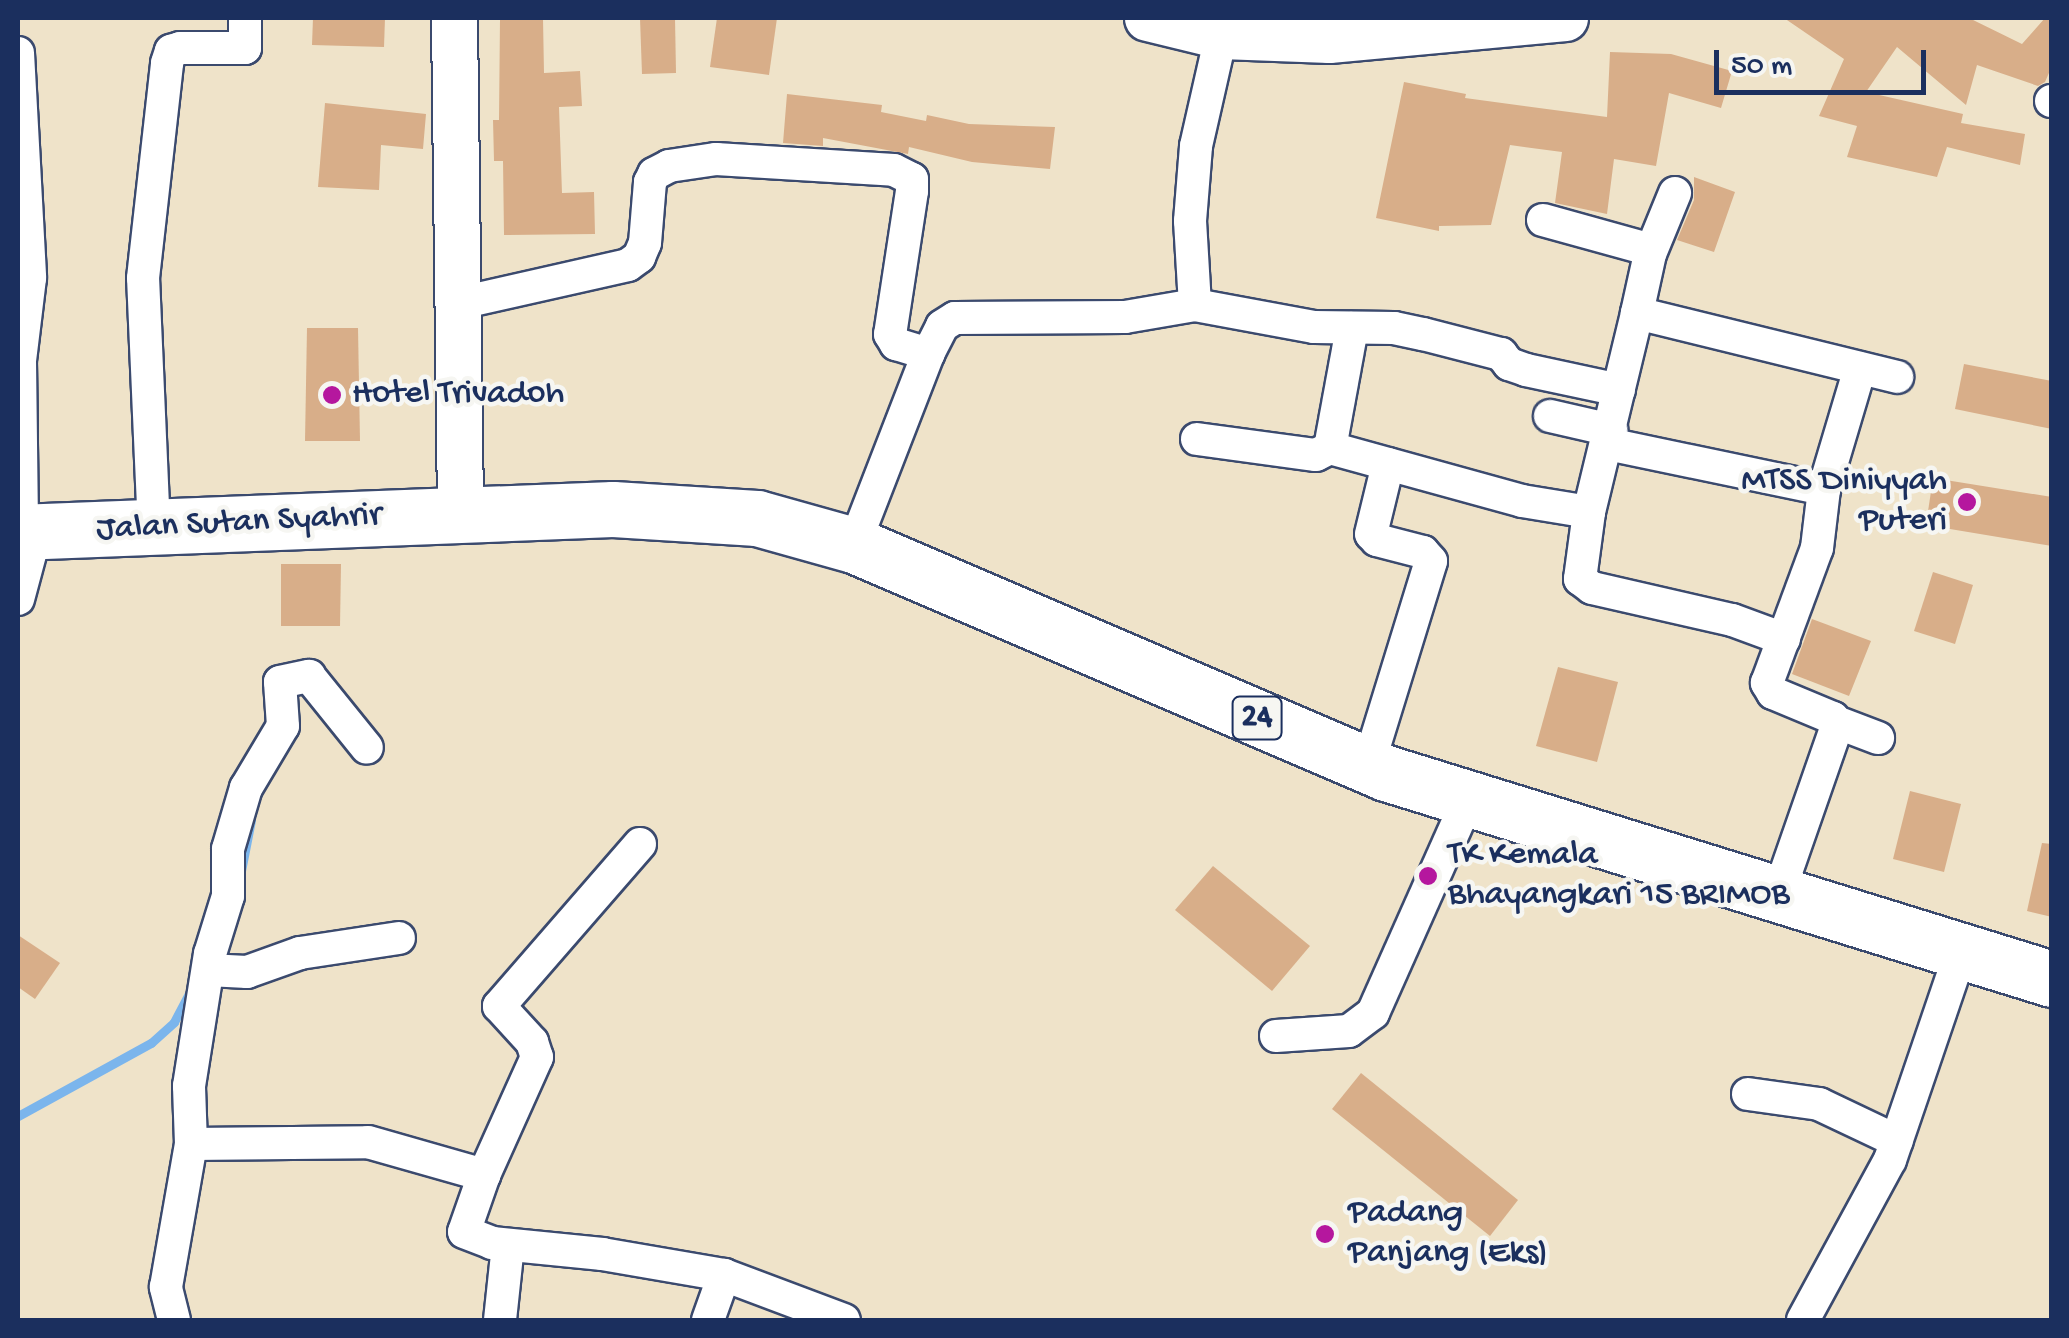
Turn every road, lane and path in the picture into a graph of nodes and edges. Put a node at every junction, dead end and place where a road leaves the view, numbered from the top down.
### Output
1 (245, 18) edge
2 (454, 18) edge
3 (1147, 18) edge
4 (1565, 18) edge
5 (1222, 36) junction
6 (18, 53) edge
7 (1676, 193) dead end
8 (1543, 220) dead end
9 (1651, 250) junction
10 (460, 303) junction
11 (1195, 304) junction
12 (1637, 314) junction
13 (1352, 328) junction
14 (928, 354) junction
15 (1860, 368) junction
16 (1897, 377) dead end
17 (1619, 390) junction
18 (1550, 416) dead end
19 (1610, 437) junction
20 (1197, 439) dead end
21 (1330, 448) junction
22 (1388, 464) junction
23 (1824, 488) junction
24 (460, 512) junction
25 (1589, 512) junction
26 (154, 529) junction
27 (25, 532) edge
28 (854, 545) junction
29 (18, 599) edge
30 (1784, 639) junction
31 (1836, 722) junction
32 (1878, 738) dead end
33 (367, 748) dead end
34 (1368, 766) junction
35 (1468, 800) junction
36 (640, 844) dead end
37 (1778, 896) junction
38 (399, 938) dead end
39 (1962, 949) junction
40 (208, 970) junction
41 (2052, 979) edge
42 (1276, 1036) dead end
43 (1748, 1094) dead end
44 (1898, 1141) junction
45 (191, 1144) junction
46 (484, 1174) junction
47 (508, 1245) junction
48 (724, 1275) junction
49 (174, 1320) edge
50 (500, 1320) edge
51 (708, 1320) edge
52 (844, 1320) edge
53 (1804, 1320) edge

1 - 26 street
2 - 10 main road
3 - 5 main road
4 - 5 main road
5 - 11 street
6 - 27 street
7 - 9 street
8 - 9 street
9 - 12 street
10 - 14 street
10 - 24 main road
11 - 13 street
11 - 14 street
12 - 15 street
12 - 17 street
13 - 17 street
13 - 21 street
14 - 28 street
15 - 16 street
15 - 23 street
17 - 19 street
18 - 19 street
19 - 23 street
19 - 25 street
20 - 21 street
21 - 22 street
22 - 25 street
22 - 34 street
23 - 30 street
24 - 26 highway, Jalan Sutan Syahrir
24 - 28 highway, 24
25 - 30 street
26 - 27 highway, Jalan Sutan Syahrir
27 - 29 street
28 - 34 highway, 24
30 - 31 street
31 - 32 street
31 - 37 street
33 - 40 street
34 - 35 highway, 24
35 - 37 highway, 24
35 - 42 street
36 - 46 street
37 - 39 highway, 24
38 - 40 street
39 - 41 highway, 24
39 - 44 street
40 - 45 street
43 - 44 street
44 - 53 street
45 - 46 street
45 - 49 street
46 - 47 street
47 - 48 street
47 - 50 street
48 - 51 street
48 - 52 street

